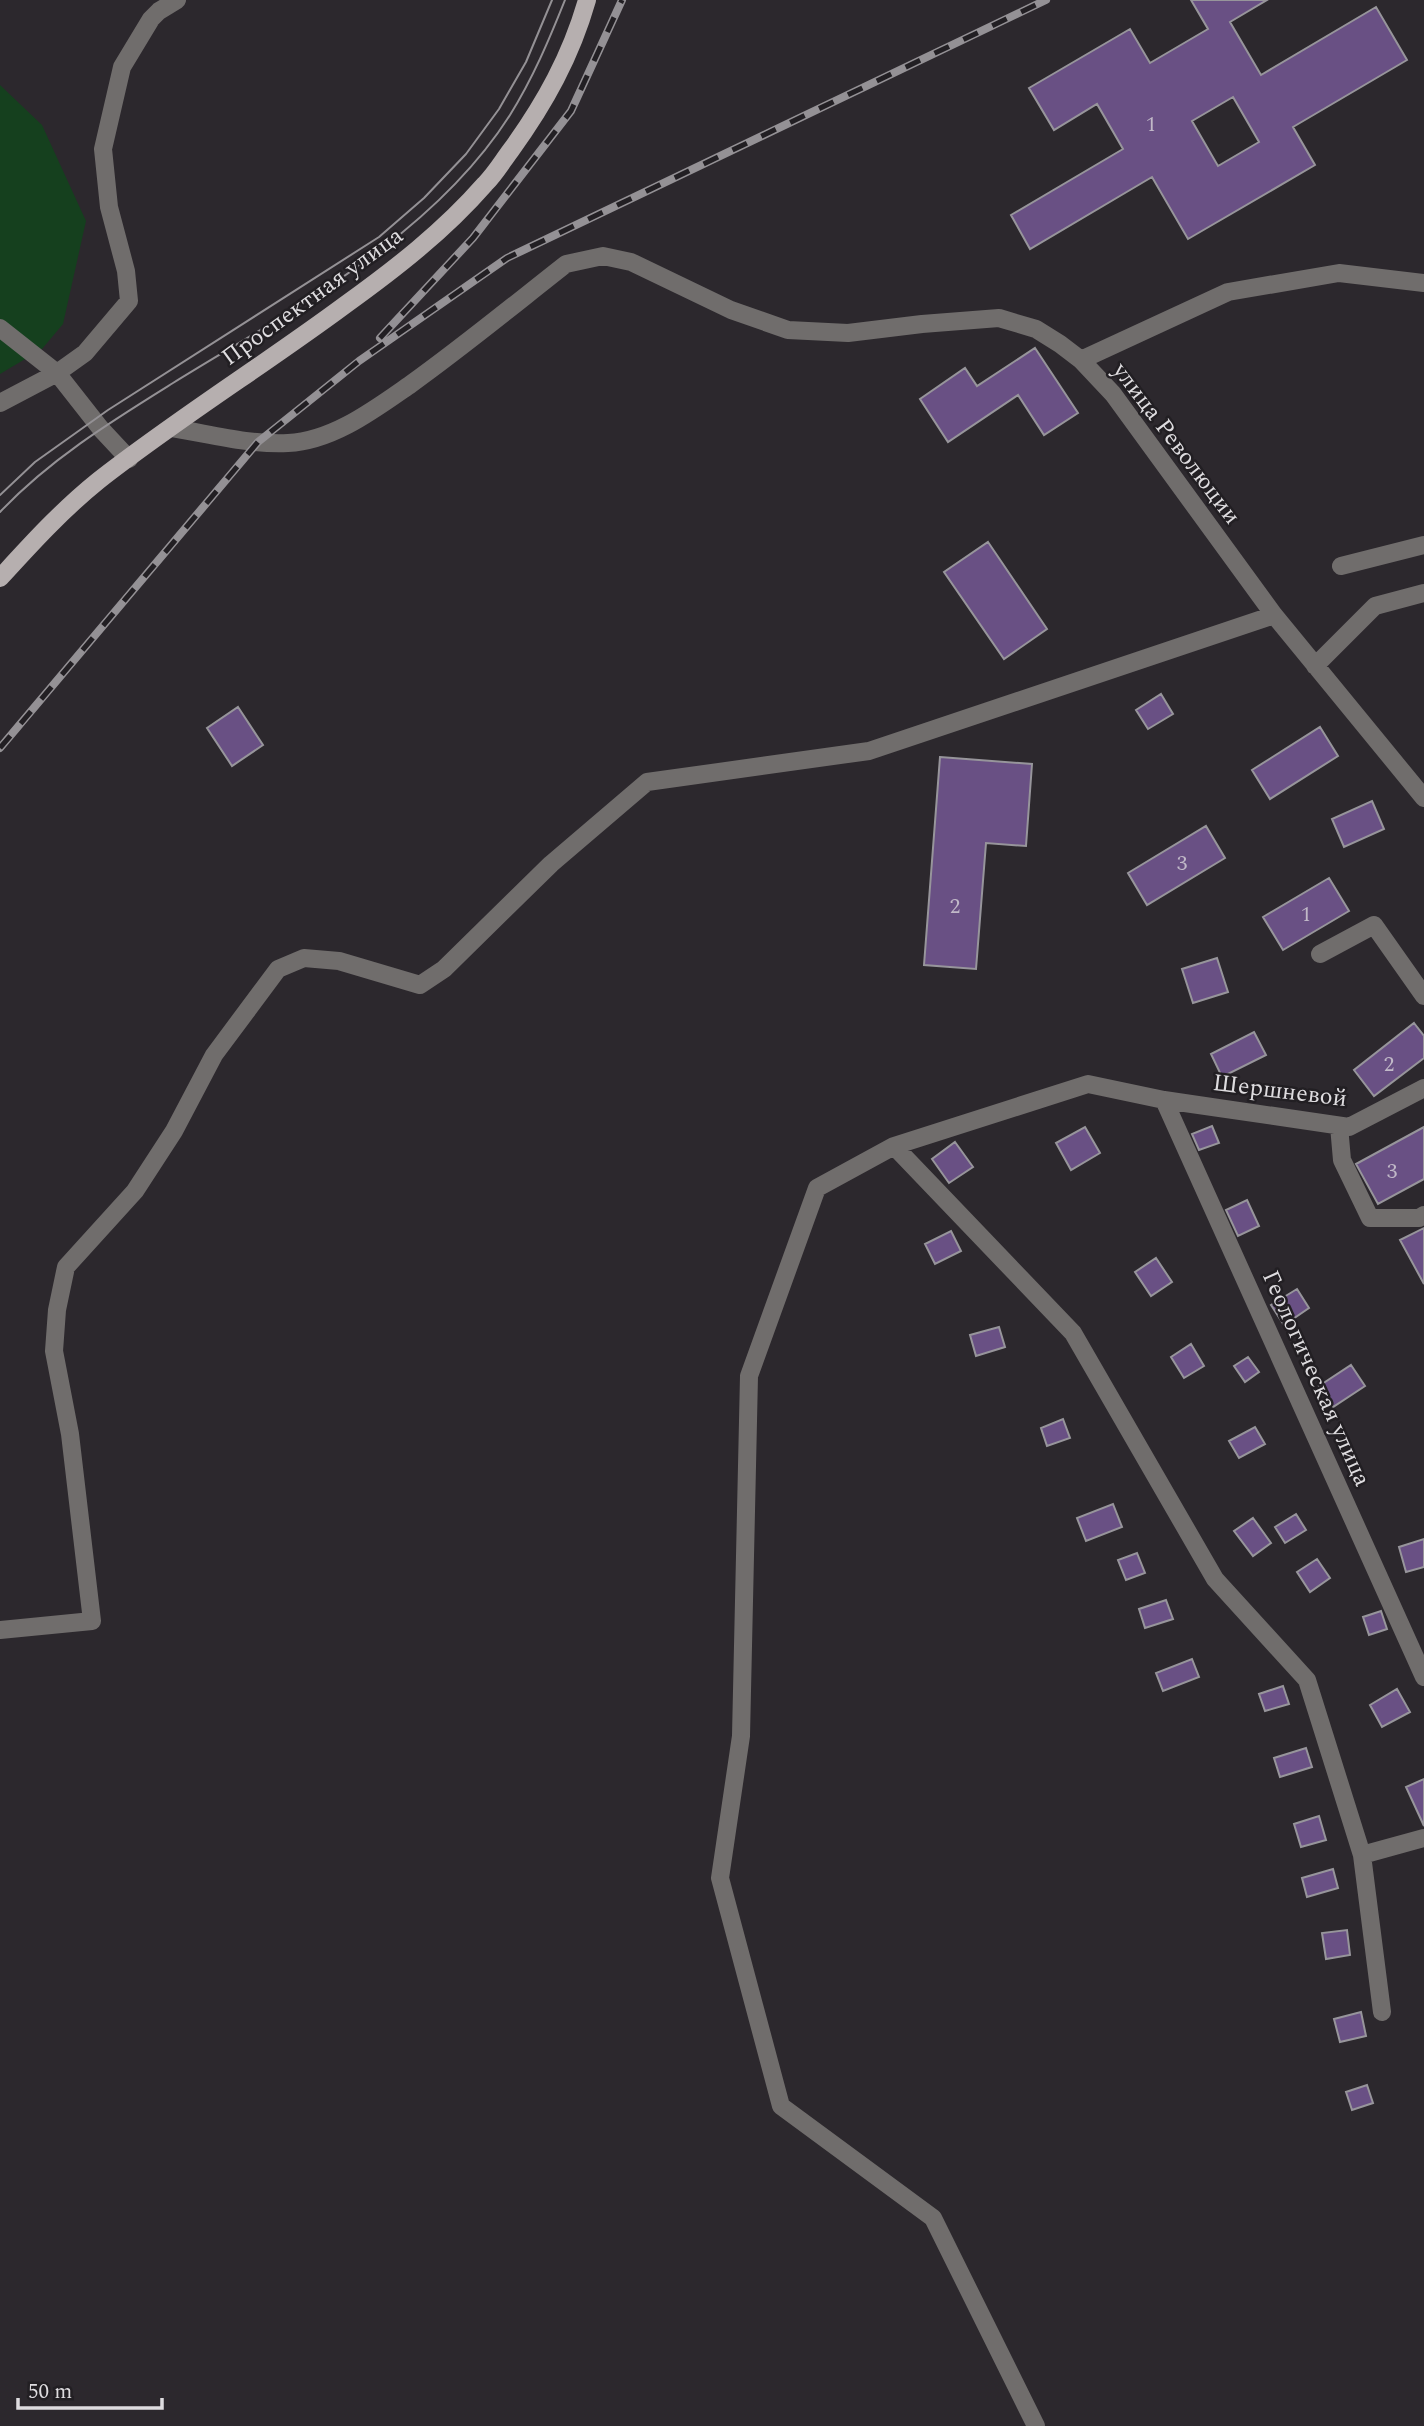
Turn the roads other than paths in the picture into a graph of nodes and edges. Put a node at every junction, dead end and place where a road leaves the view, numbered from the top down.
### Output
1 (177, 0) edge
2 (587, 0) edge
3 (1424, 283) edge
4 (0, 328) edge
5 (1081, 360) junction
6 (57, 373) junction
7 (0, 403) edge
8 (172, 428) junction
9 (129, 459) junction
10 (1424, 545) edge
11 (1341, 566) dead end
12 (0, 578) edge
13 (1424, 593) edge
14 (1274, 614) junction
15 (1315, 666) junction
16 (1424, 798) edge
17 (1320, 954) dead end
18 (1424, 996) edge
19 (1424, 1088) edge
20 (1164, 1100) junction
21 (1339, 1126) junction
22 (894, 1146) junction
23 (1424, 1215) edge
24 (0, 1630) edge
25 (1424, 1677) edge
26 (1424, 1838) edge
27 (1362, 1855) junction
28 (1382, 2012) dead end
29 (1036, 2426) edge

1 - 6 street
2 - 8 main road, Проспектная улица
3 - 5 street
4 - 6 street
5 - 8 street, улица Революции
5 - 14 street, улица Революции
6 - 7 street
6 - 9 street
8 - 9 main road, Проспектная улица
9 - 12 main road, Проспектная улица
10 - 11 street
13 - 15 street
14 - 15 street, улица Революции
14 - 24 street
15 - 16 street, улица Революции
17 - 18 street
19 - 21 street, Шершневой
20 - 21 street, Шершневой
20 - 22 street, Шершневой
20 - 25 street, Геологическая улица
21 - 23 street
22 - 27 street
22 - 29 street, Шершневой
26 - 27 street
27 - 28 street

